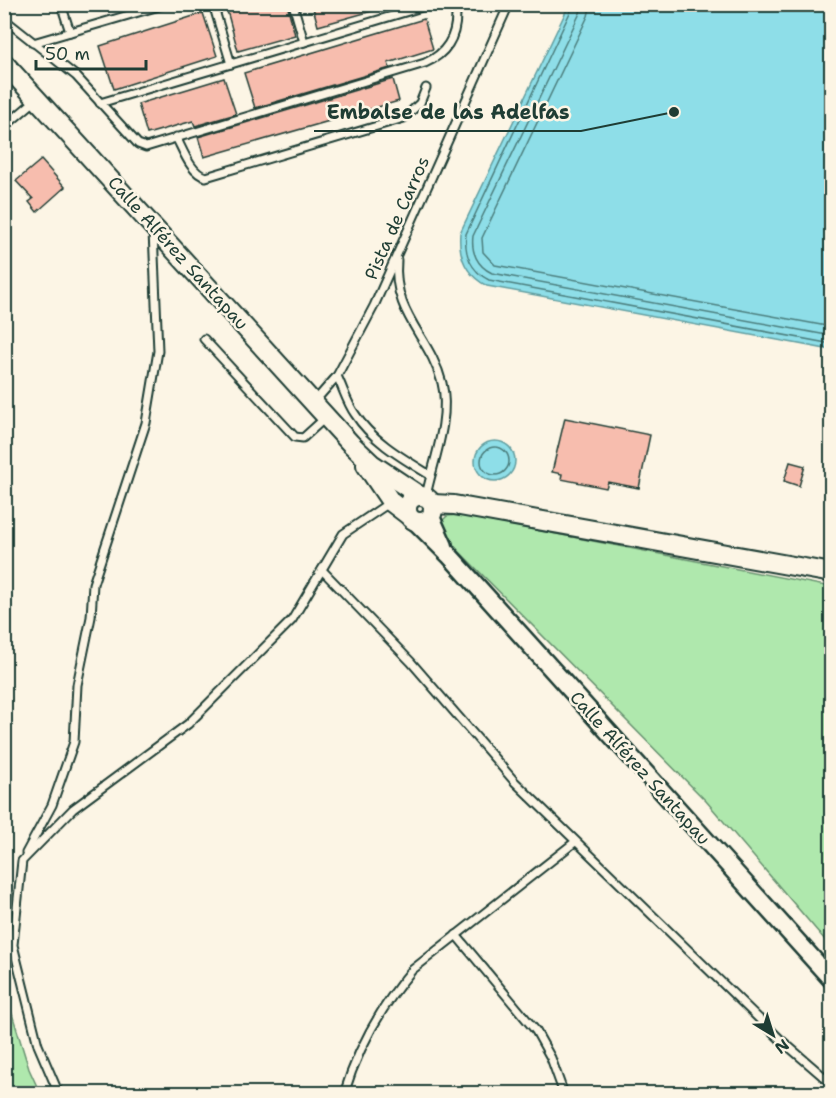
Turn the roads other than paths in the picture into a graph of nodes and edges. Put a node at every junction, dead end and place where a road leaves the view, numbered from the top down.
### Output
1 (62, 4) edge
2 (166, 4) edge
3 (213, 4) edge
4 (293, 4) edge
5 (432, 4) edge
6 (509, 4) edge
7 (456, 15) dead end
8 (4, 20) edge
9 (70, 32) junction
10 (304, 42) junction
11 (33, 43) junction
12 (4, 63) edge
13 (231, 64) junction
14 (426, 88) dead end
15 (37, 99) junction
16 (100, 103) junction
17 (4, 127) edge
18 (176, 138) junction
19 (153, 226) junction
20 (397, 255) junction
21 (204, 339) dead end
22 (337, 376) junction
23 (313, 402) junction
24 (326, 417) junction
25 (351, 444) junction
26 (430, 475) junction
27 (391, 502) junction
28 (422, 508) junction
29 (322, 570) junction
30 (831, 573) edge
31 (575, 842) junction
32 (21, 861) junction
33 (456, 935) junction
34 (831, 980) edge
35 (831, 1084) edge
36 (59, 1094) edge
37 (344, 1094) edge
38 (564, 1094) edge

1 - 9 lane
2 - 9 lane
3 - 13 lane
4 - 10 lane
5 - 10 lane
6 - 20 lane, Pista de Carros
7 - 18 lane
8 - 11 lane
9 - 11 lane
10 - 13 lane
11 - 16 lane
12 - 15 main road, Calle Alférez Santapau
13 - 16 lane
14 - 18 lane
15 - 17 lane
15 - 19 main road, Calle Alférez Santapau
16 - 18 lane
19 - 23 main road, Calle Alférez Santapau
19 - 32 lane
20 - 22 lane, Pista de Carros
20 - 26 lane
21 - 24 lane
22 - 23 lane, Pista de Carros
22 - 26 lane
23 - 24 main road, Calle Alférez Santapau
24 - 25 main road, Calle Alférez Santapau
25 - 27 main road, Calle Alférez Santapau
25 - 28 main road, Calle Alférez Santapau
26 - 28 lane
27 - 28 main road, Calle Alférez Santapau
27 - 29 lane
28 - 30 main road
28 - 34 street, Calle Alférez Santapau
29 - 31 lane
29 - 32 lane
31 - 33 lane
31 - 35 lane
32 - 36 lane
33 - 37 lane
33 - 38 lane

